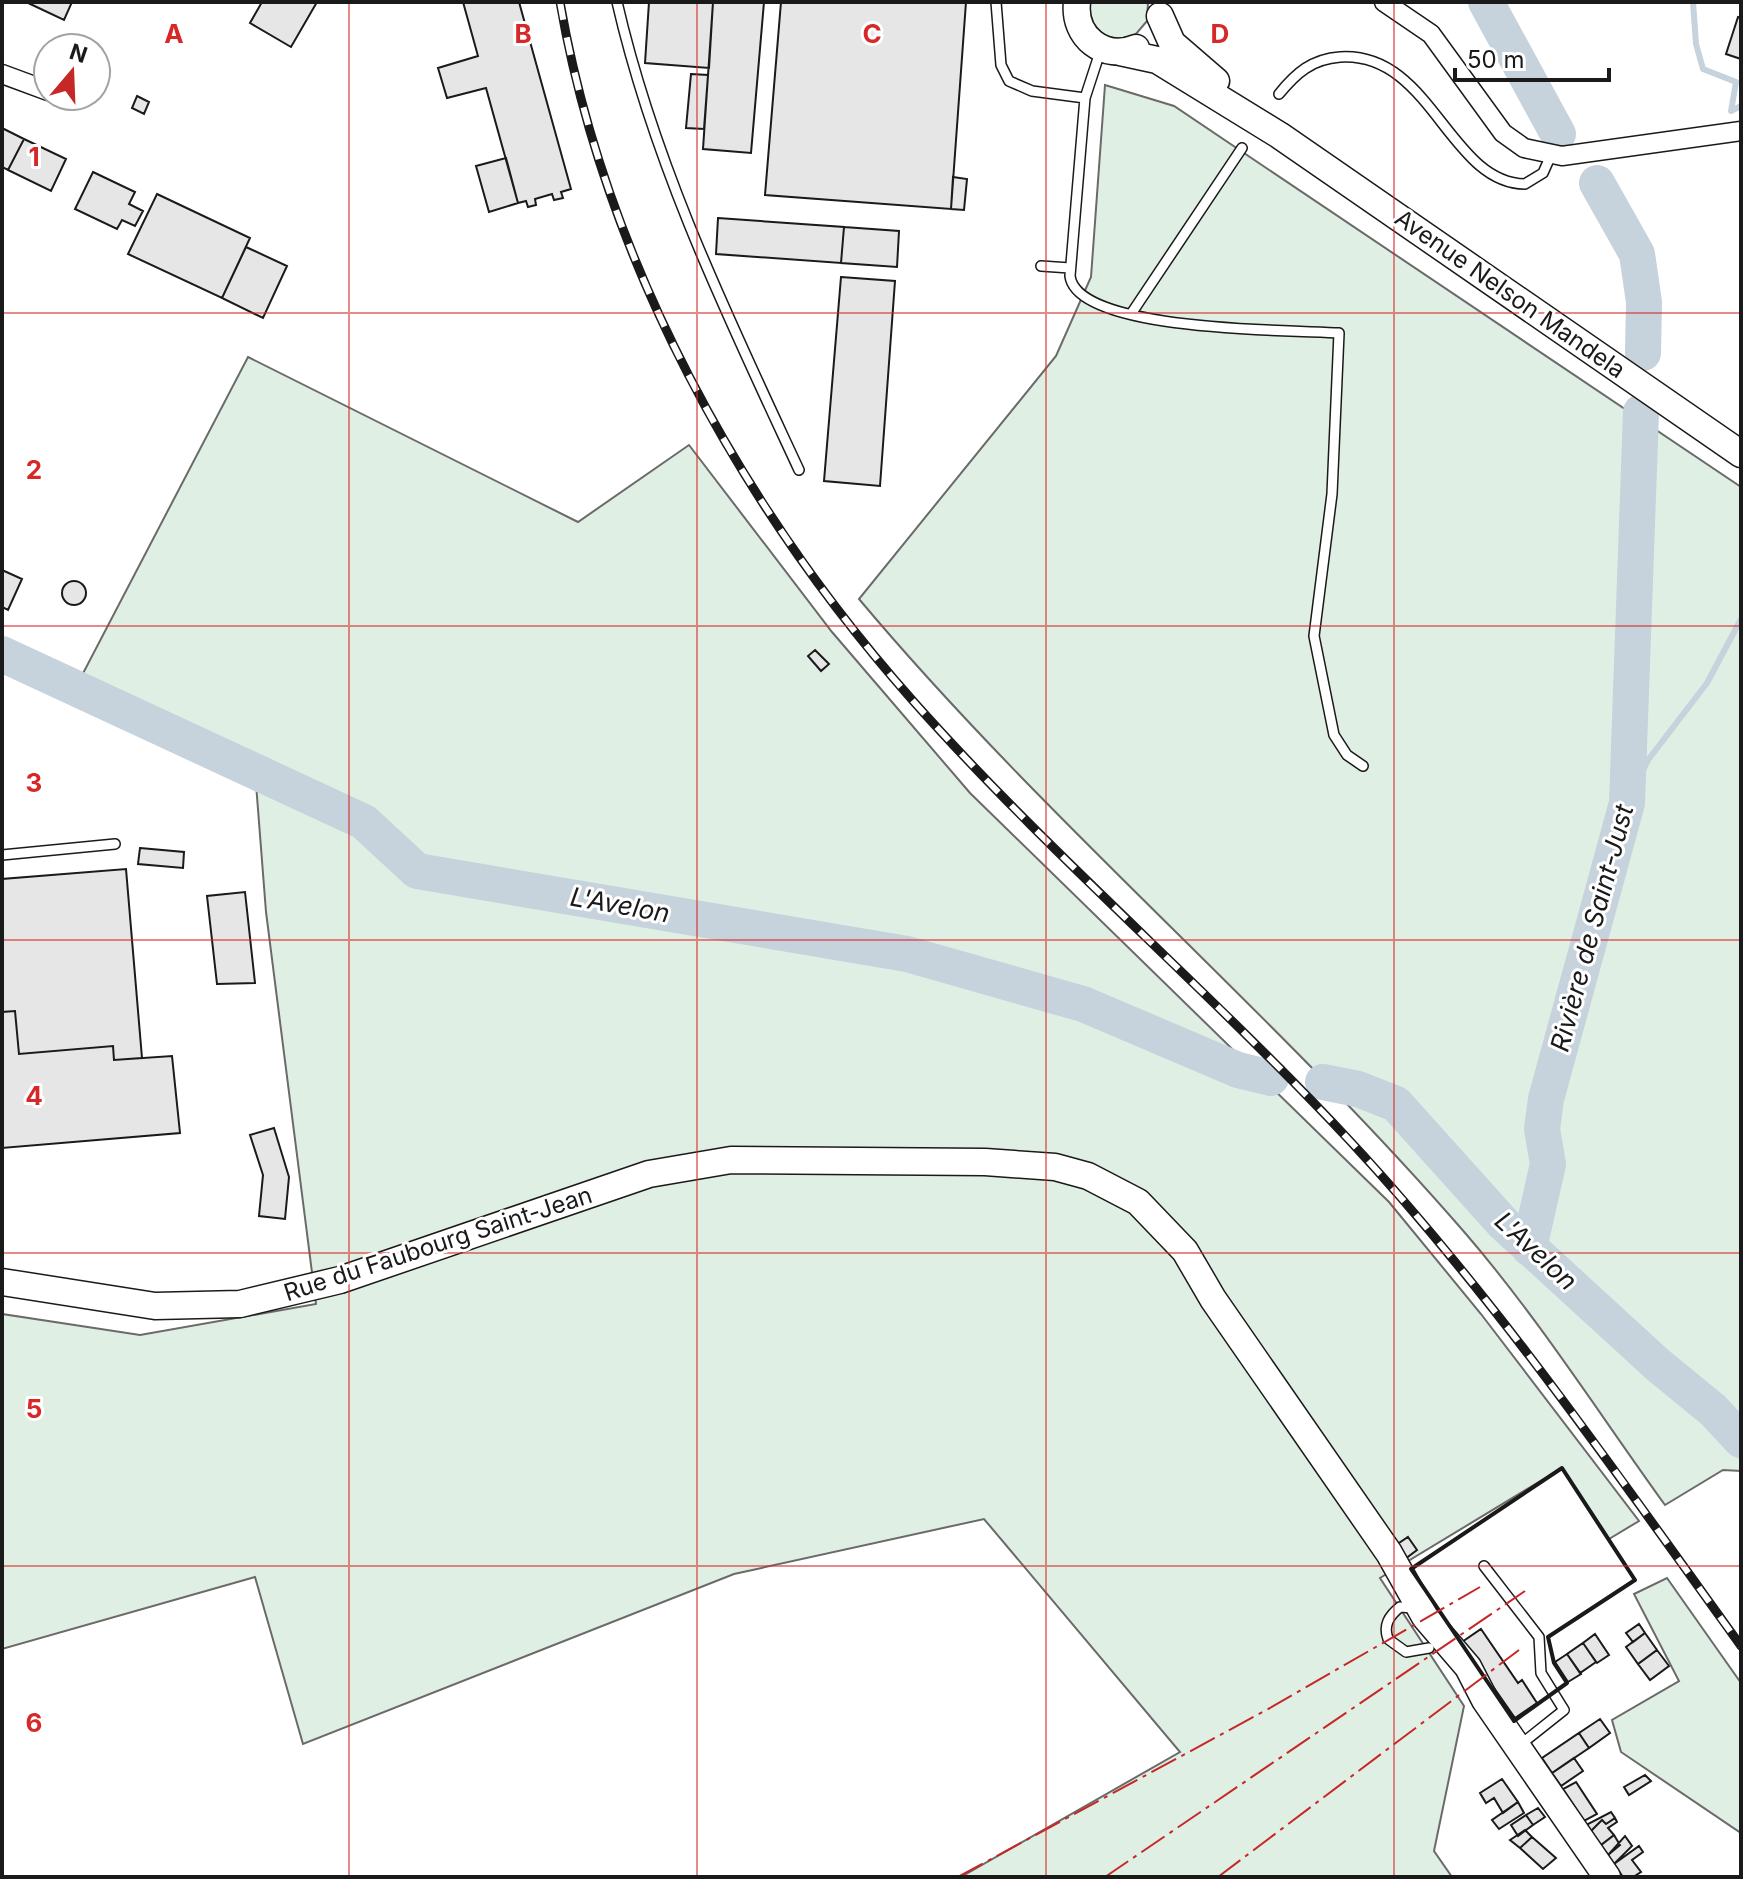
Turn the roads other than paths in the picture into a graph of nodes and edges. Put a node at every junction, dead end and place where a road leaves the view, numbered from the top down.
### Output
1 (617, 2) edge
2 (996, 2) edge
3 (1384, 2) edge
4 (1076, 3) edge
5 (1160, 9) edge
6 (1111, 51) junction
7 (2, 74) edge
8 (32, 85) edge
9 (1279, 94) dead end
10 (1085, 98) junction
11 (1741, 131) edge
12 (1279, 135) junction
13 (1242, 148) dead end
14 (1551, 155) junction
15 (1041, 266) dead end
16 (1070, 268) junction
17 (1131, 314) junction
18 (1741, 454) edge
19 (799, 470) dead end
20 (1363, 766) dead end
21 (115, 844) dead end
22 (2, 855) edge
23 (2, 1282) edge
24 (1484, 1566) dead end
25 (1412, 1610) junction
26 (1485, 1700) junction
27 (1517, 1747) junction
28 (1607, 1877) edge

1 - 19 lane
2 - 10 lane
3 - 14 street
4 - 6 main road
5 - 6 main road
5 - 12 main road, Avenue Nelson Mandela
6 - 10 lane
6 - 12 main road, Avenue Nelson Mandela
7 - 8 street
9 - 14 lane
10 - 16 lane
11 - 14 street
12 - 18 main road, Avenue Nelson Mandela
13 - 17 lane
15 - 16 lane
16 - 17 lane
17 - 20 lane
21 - 22 lane
23 - 25 main road, Rue du Faubourg Saint-Jean
24 - 27 lane
25 - 26 main road, Rue du Faubourg Saint-Jean
25 - 26 main road, Rue du Faubourg Saint-Jean
26 - 27 main road, Rue du Faubourg Saint-Jean
27 - 28 main road, Rue du Faubourg Saint-Jean

